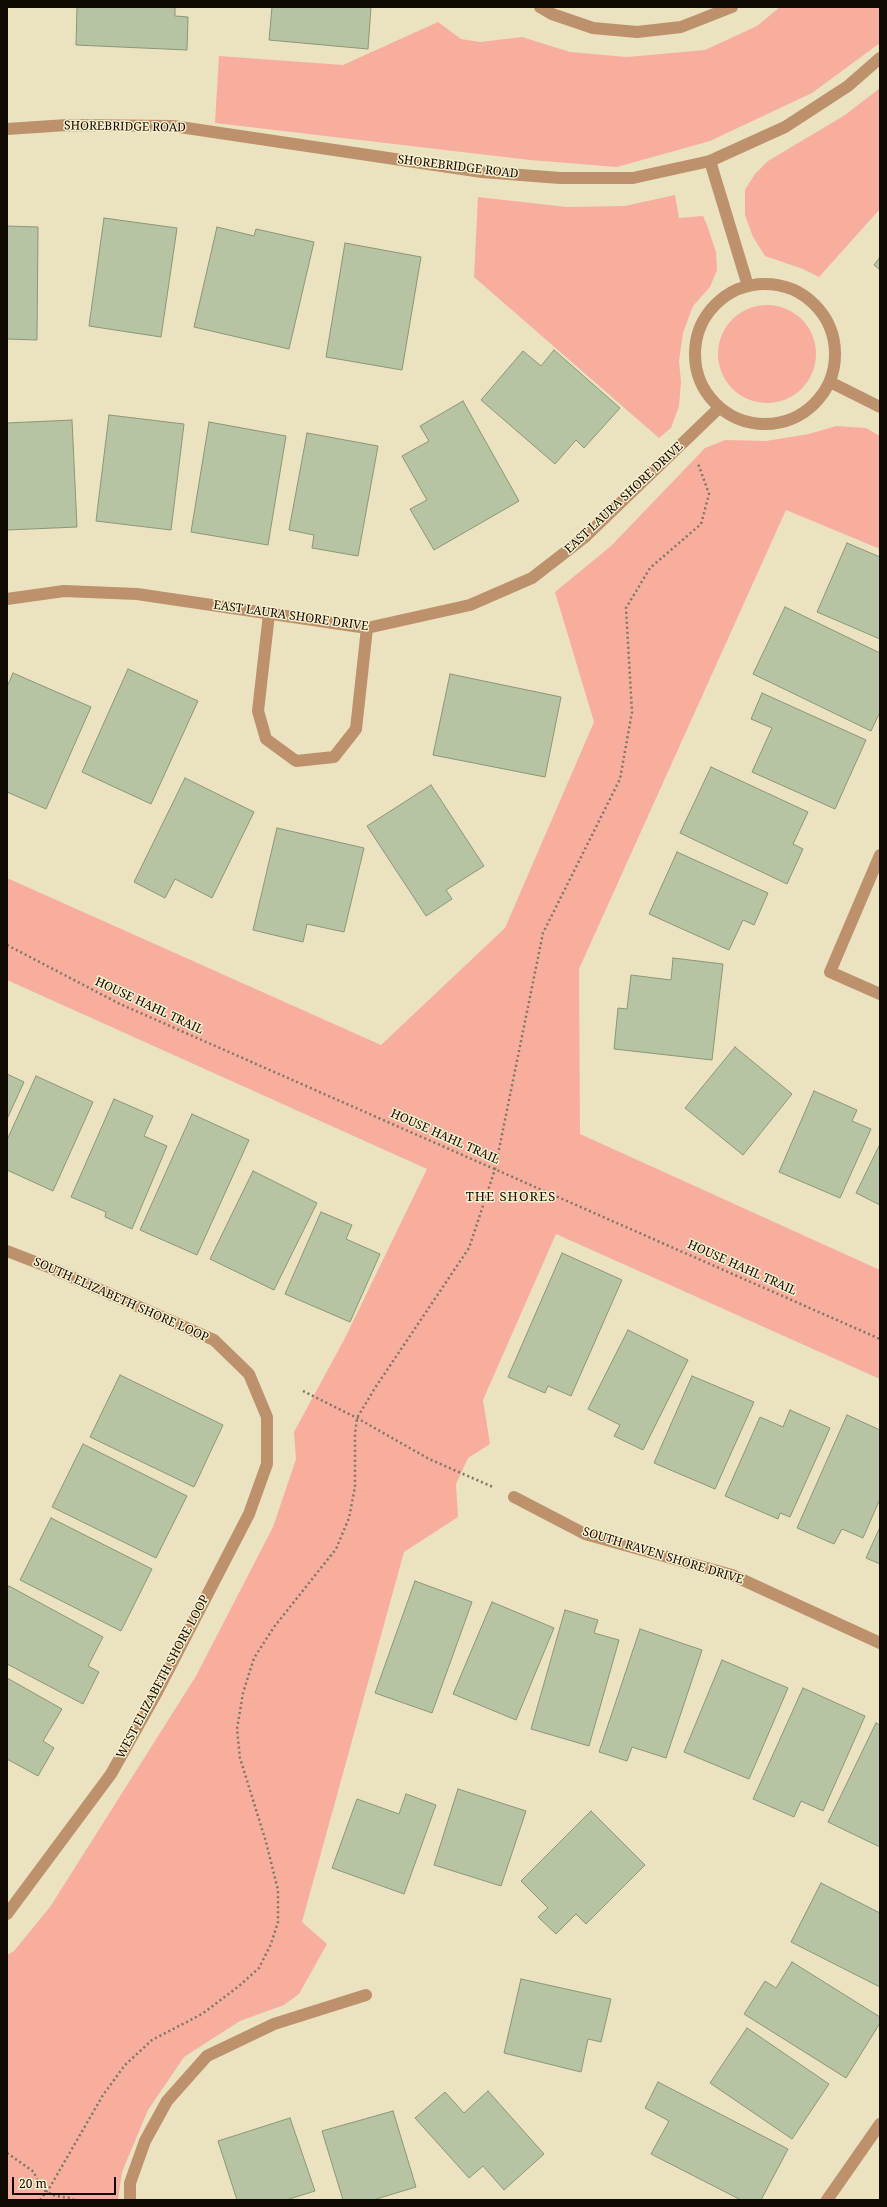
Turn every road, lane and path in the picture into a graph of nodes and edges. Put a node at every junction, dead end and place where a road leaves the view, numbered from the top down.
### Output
1 (540, 7) edge
2 (732, 7) edge
3 (880, 58) edge
4 (7, 128) edge
5 (710, 161) junction
6 (748, 286) junction
7 (830, 382) junction
8 (880, 407) edge
9 (719, 408) junction
10 (678, 448) junction
11 (7, 599) edge
12 (269, 614) junction
13 (368, 628) junction
14 (880, 855) edge
15 (7, 945) edge
16 (880, 994) edge
17 (495, 1169) junction
18 (7, 1251) edge
19 (880, 1339) edge
20 (303, 1391) dead end
21 (267, 1416) joint
22 (357, 1418) junction
23 (514, 1496) joint
24 (880, 1643) edge
25 (7, 1914) edge
26 (366, 1995) dead end
27 (880, 2124) edge
28 (7, 2153) edge
29 (47, 2191) junction
30 (40, 2200) edge
31 (74, 2200) edge
32 (130, 2200) edge
33 (827, 2200) edge

1 - 2 street
3 - 5 street, SHOREBRIDGE ROAD
4 - 5 street, SHOREBRIDGE ROAD
5 - 6 street
6 - 7 street
6 - 9 street
7 - 8 street
7 - 9 street
9 - 10 street, EAST LAURA SHORE DRIVE
10 - 13 street, EAST LAURA SHORE DRIVE
10 - 17 path
11 - 12 street, EAST LAURA SHORE DRIVE
12 - 13 street, EAST LAURA SHORE DRIVE
12 - 13 street
14 - 16 street
15 - 17 path, HOUSE HAHL TRAIL
17 - 19 path, HOUSE HAHL TRAIL
17 - 22 path
18 - 21 street, SOUTH ELIZABETH SHORE LOOP
20 - 22 path
21 - 25 street, WEST ELIZABETH SHORE LOOP
22 - 23 path
22 - 29 path
23 - 24 street, SOUTH RAVEN SHORE DRIVE
26 - 32 street
27 - 33 street
28 - 29 path
29 - 30 path
29 - 31 path

